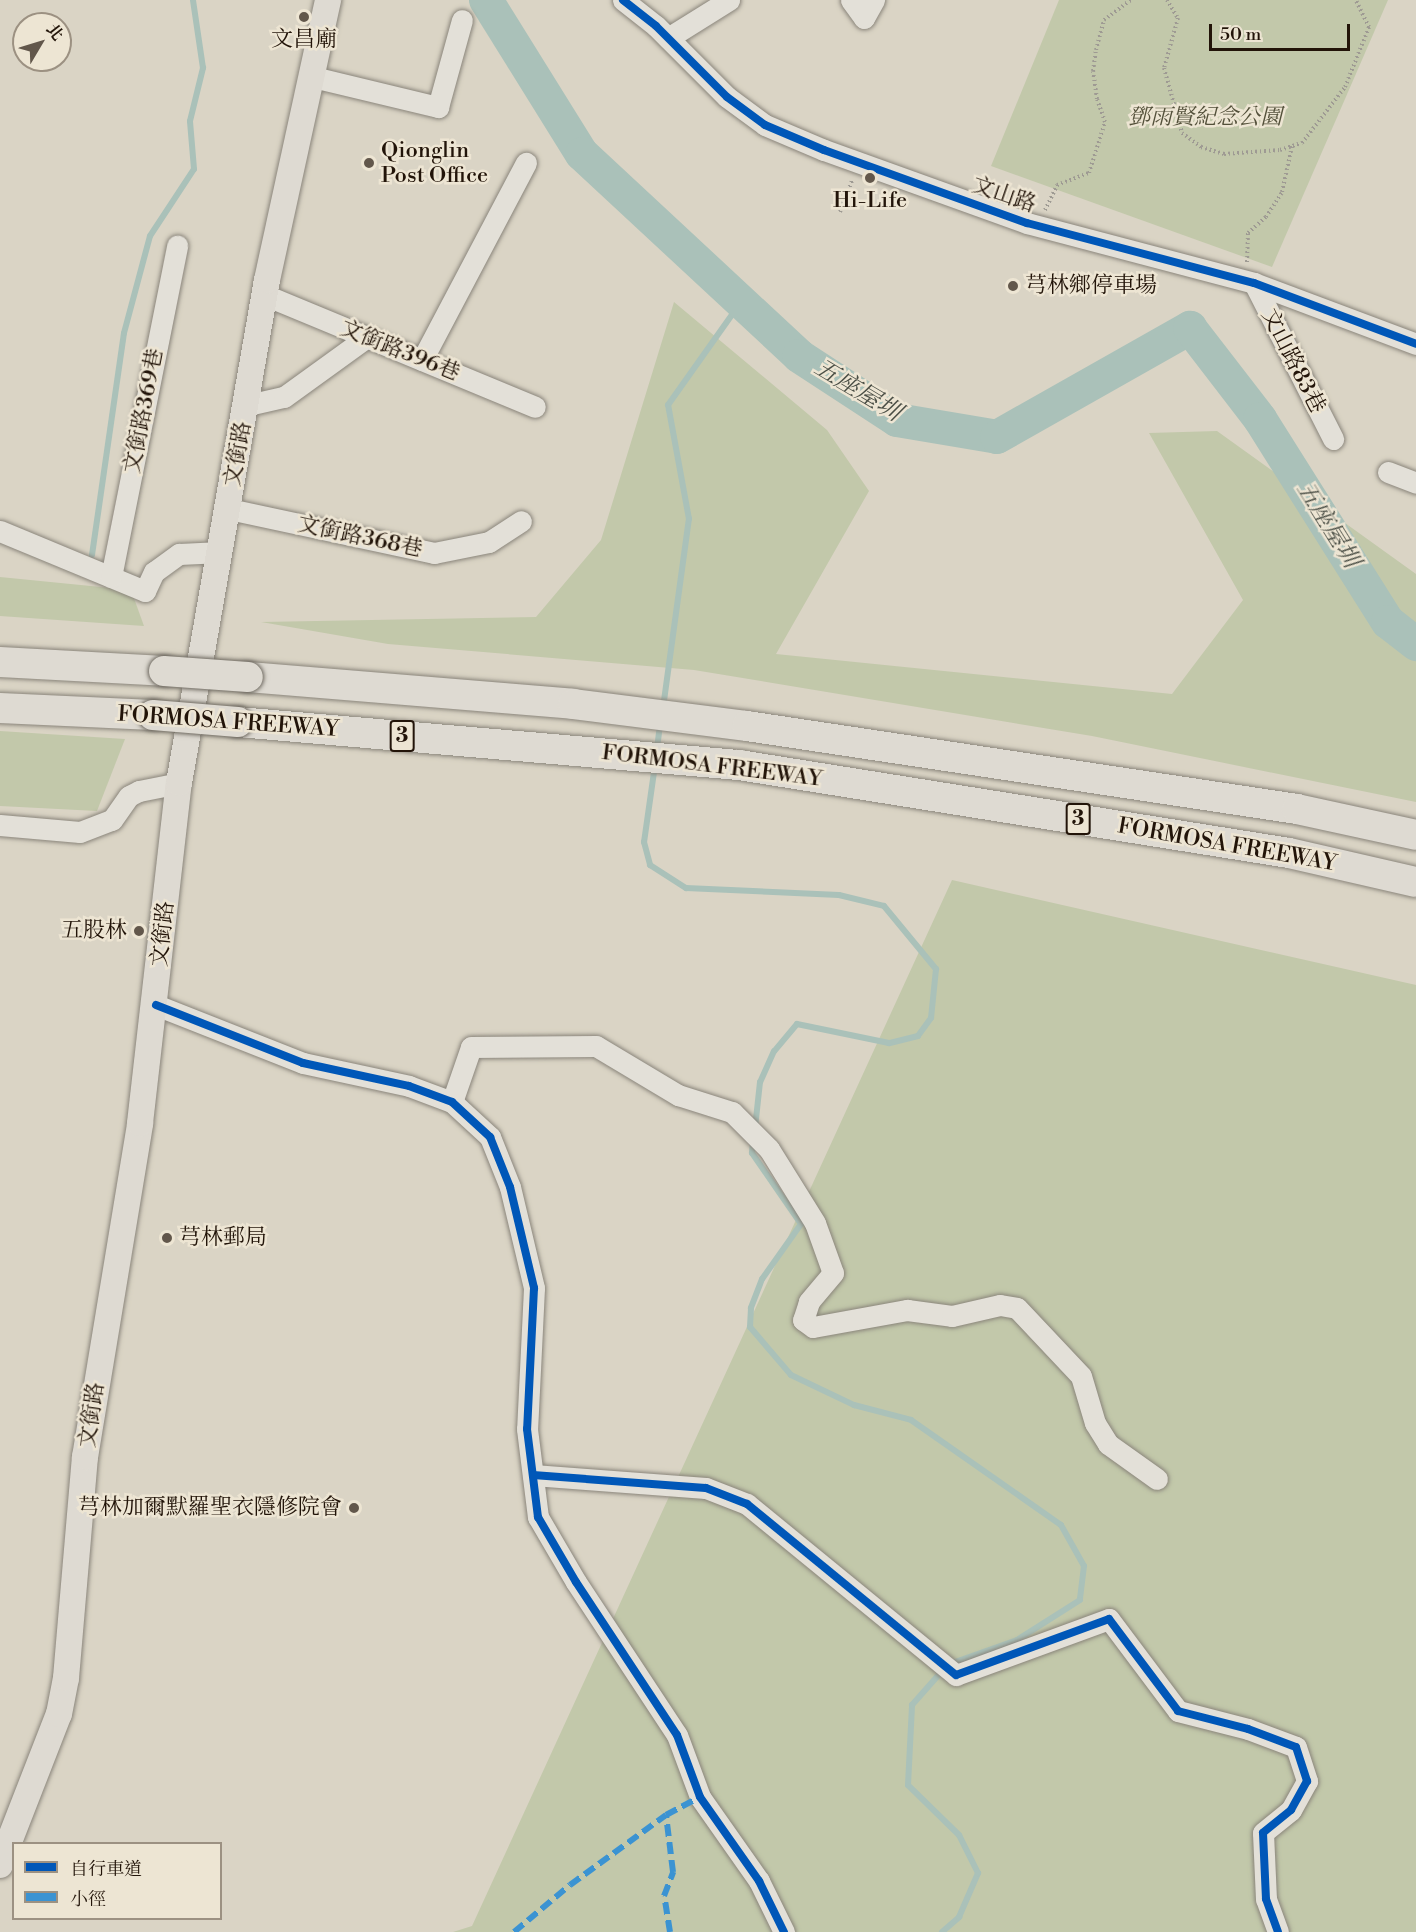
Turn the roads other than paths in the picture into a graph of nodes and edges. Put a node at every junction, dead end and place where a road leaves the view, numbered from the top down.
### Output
1 (328, 0) edge
2 (622, 0) edge
3 (729, 0) edge
4 (851, 0) edge
5 (874, 0) edge
6 (462, 20) dead end
7 (668, 38) junction
8 (313, 77) junction
9 (526, 163) dead end
10 (177, 246) dead end
11 (1254, 283) junction
12 (265, 295) junction
13 (367, 337) junction
14 (1416, 344) edge
15 (422, 360) junction
16 (248, 405) junction
17 (535, 407) dead end
18 (1333, 439) dead end
19 (1388, 472) dead end
20 (1416, 483) edge
21 (229, 509) junction
22 (521, 521) dead end
23 (0, 531) edge
24 (221, 552) junction
25 (111, 577) junction
26 (0, 662) edge
27 (0, 708) edge
28 (179, 783) junction
29 (0, 825) edge
30 (1416, 835) edge
31 (1416, 882) edge
32 (156, 1005) junction
33 (452, 1102) junction
34 (533, 1475) junction
35 (1157, 1479) dead end
36 (0, 1865) edge
37 (784, 1932) edge
38 (1278, 1932) edge

1 - 8 main road, 文銜路
2 - 7 street, 文山路
3 - 7 street
4 - 5 street
6 - 8 street
7 - 11 street, 文山路
8 - 12 main road, 文銜路
9 - 15 street
10 - 25 street, 文銜路369巷
11 - 14 street, 文山路
11 - 18 street, 文山路83巷
12 - 13 street, 文銜路396巷
12 - 16 main road, 文銜路
13 - 15 street, 文銜路396巷
13 - 16 street
15 - 17 street, 文銜路396巷
16 - 21 main road, 文銜路
19 - 20 street
21 - 22 street, 文銜路368巷
21 - 24 main road, 文銜路
23 - 25 street
24 - 25 street
24 - 28 main road, 文銜路
26 - 30 highway, FORMOSA FREEWAY / 3, bridge
27 - 31 highway, FORMOSA FREEWAY / 3, bridge
28 - 29 street
28 - 32 main road, 文銜路
32 - 33 street
32 - 36 main road, 文銜路
33 - 34 street
33 - 35 street
34 - 37 street
34 - 38 street

